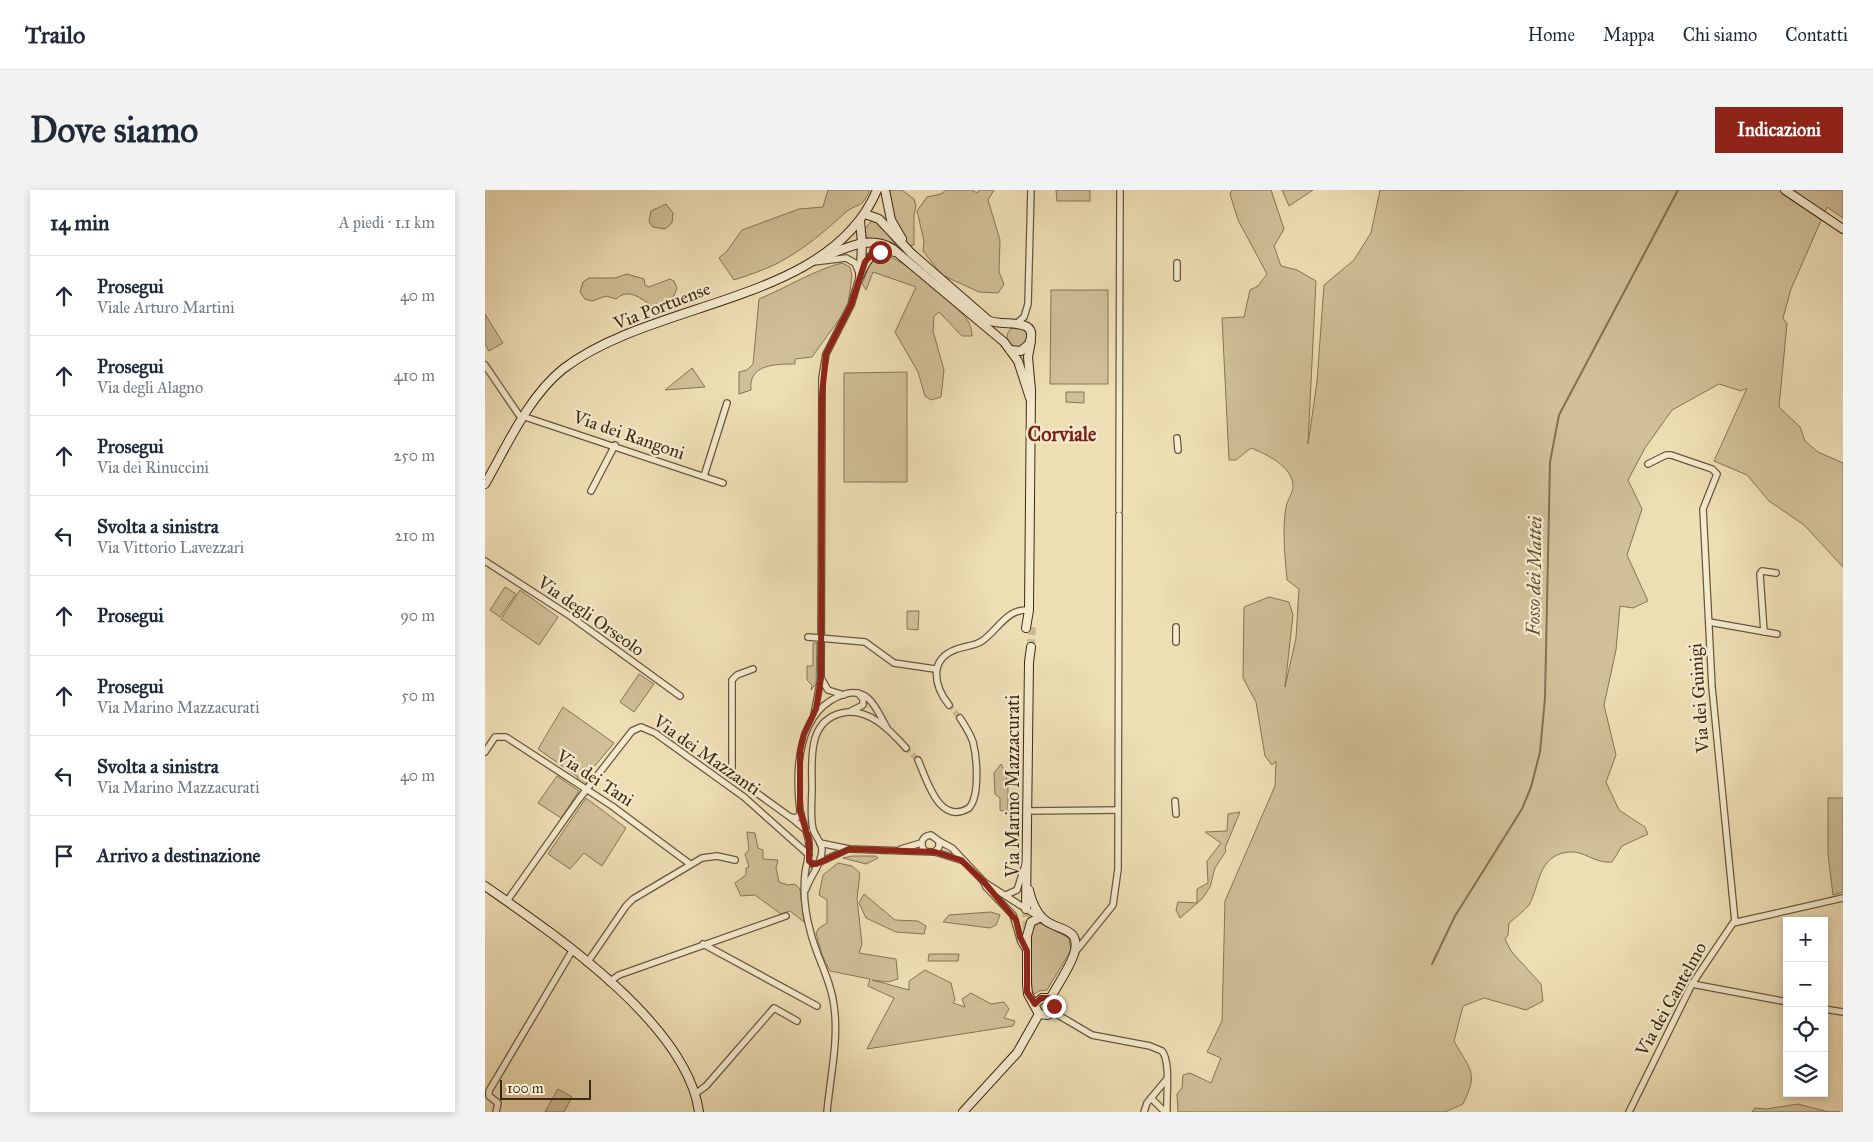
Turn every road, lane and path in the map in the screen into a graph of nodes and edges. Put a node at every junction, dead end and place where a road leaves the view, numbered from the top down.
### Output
1 (877, 190) edge
2 (885, 190) edge
3 (1031, 190) edge
4 (1120, 190) edge
5 (1785, 190) edge
6 (865, 214) junction
7 (860, 221) junction
8 (1843, 229) edge
9 (862, 243) junction
10 (911, 253) junction
11 (901, 255) junction
12 (812, 262) junction
13 (1177, 263) dead end
14 (860, 276) junction
15 (1177, 278) dead end
16 (1014, 324) junction
17 (1031, 341) junction
18 (1003, 342) junction
19 (1010, 350) junction
20 (485, 365) edge
21 (1030, 398) junction
22 (727, 403) dead end
23 (525, 417) junction
24 (1177, 438) dead end
25 (615, 445) junction
26 (1178, 450) dead end
27 (1648, 464) dead end
28 (704, 476) junction
29 (723, 483) dead end
30 (485, 484) edge
31 (591, 491) dead end
32 (485, 561) edge
33 (1776, 573) dead end
34 (1029, 612) junction
35 (1709, 622) junction
36 (1029, 625) tunnel mouth
37 (1176, 626) dead end
38 (1763, 632) junction
39 (1777, 634) dead end
40 (809, 637) dead end
41 (821, 637) junction
42 (1177, 642) dead end
43 (1028, 650) tunnel mouth
44 (753, 669) dead end
45 (935, 669) junction
46 (821, 678) junction
47 (858, 692) junction
48 (844, 695) junction
49 (679, 696) dead end
50 (949, 705) tunnel mouth
51 (849, 712) junction
52 (814, 715) junction
53 (960, 718) tunnel mouth
54 (887, 728) junction
55 (906, 748) tunnel mouth
56 (485, 752) edge
57 (918, 760) tunnel mouth
58 (586, 790) junction
59 (1175, 802) dead end
60 (1028, 810) junction
61 (1118, 810) junction
62 (801, 814) junction
63 (1176, 814) dead end
64 (790, 817) junction
65 (807, 831) junction
66 (939, 841) junction
67 (820, 843) junction
68 (921, 843) junction
69 (849, 849) junction
70 (897, 850) junction
71 (925, 851) junction
72 (935, 852) junction
73 (809, 855) junction
74 (735, 860) dead end
75 (961, 860) junction
76 (1027, 860) junction
77 (819, 863) junction
78 (690, 864) junction
79 (1027, 879) junction
80 (984, 882) junction
81 (485, 886) edge
82 (1006, 895) junction
83 (1843, 898) edge
84 (805, 901) junction
85 (507, 902) junction
86 (1026, 910) junction
87 (786, 916) dead end
88 (1042, 919) junction
89 (1735, 922) junction
90 (703, 944) junction
91 (572, 951) junction
92 (1027, 951) junction
93 (1074, 953) junction
94 (587, 963) junction
95 (609, 982) junction
96 (1692, 984) junction
97 (1050, 999) junction
98 (1783, 1001) edge
99 (1035, 1004) junction
100 (817, 1006) dead end
101 (1828, 1010) edge
102 (1053, 1012) junction
103 (1843, 1012) edge
104 (1039, 1014) junction
105 (797, 1021) dead end
106 (1166, 1080) junction
107 (695, 1094) junction
108 (1151, 1098) junction
109 (496, 1112) edge
110 (699, 1112) edge
111 (827, 1112) edge
112 (963, 1112) edge
113 (1144, 1112) edge
114 (1166, 1112) edge
115 (1629, 1112) edge

1 - 6 street, Via Portuense
2 - 10 street
3 - 16 street
4 - 61 street
5 - 8 street
6 - 7 street, Via Portuense
6 - 10 street
7 - 9 street
7 - 12 street, Via Portuense
9 - 11 street
9 - 12 street
9 - 14 street
10 - 16 street
11 - 14 street
11 - 18 street
12 - 14 street
12 - 23 street, Via Portuense
13 - 15 street
14 - 41 street
16 - 17 street
16 - 18 street
17 - 19 street
17 - 21 street
18 - 19 street
19 - 21 street
20 - 23 street
21 - 34 street
22 - 28 street
23 - 25 street, Via dei Rangoni
23 - 30 street, Via Portuense
24 - 26 street
25 - 28 street, Via dei Rangoni
25 - 31 street
27 - 35 street, Via dei Guinigi
28 - 29 street, Via dei Rangoni
32 - 49 street, Via degli Orseolo
33 - 38 street
34 - 36 street
34 - 45 street
35 - 38 street
35 - 89 street, Via dei Guinigi
37 - 42 street
38 - 39 street
40 - 41 street
41 - 45 street
41 - 46 street
43 - 60 street, Via Marino Mazzacurati
44 - 64 street
45 - 50 street
46 - 48 street
46 - 52 street
47 - 48 street
47 - 51 street
47 - 54 street
48 - 52 street
51 - 54 street
51 - 67 street
52 - 62 street
53 - 57 street
54 - 55 street
56 - 58 street, Via dei Tani
58 - 73 street, Via dei Mazzanti
58 - 78 street, Via dei Tani
58 - 85 street, Via dei Mazzanti
59 - 63 street
60 - 61 street
60 - 76 street, Via Marino Mazzacurati
61 - 93 street
62 - 64 street
62 - 65 street
64 - 65 street
65 - 73 street
66 - 68 street
66 - 72 street
66 - 75 street
67 - 69 street
67 - 77 street
68 - 70 street
68 - 71 street
69 - 70 street
69 - 77 street
70 - 71 street
71 - 72 street
72 - 75 street
73 - 77 street
73 - 84 street
74 - 78 street
75 - 80 street
76 - 79 street, Via Marino Mazzacurati
76 - 82 street
77 - 84 street
78 - 94 street
79 - 86 street, Via Marino Mazzacurati
79 - 88 street
80 - 82 street
80 - 92 street
81 - 85 street
82 - 86 street
83 - 89 street
84 - 111 street
85 - 91 street
86 - 88 street
87 - 90 street
88 - 92 street
88 - 93 street
89 - 96 street, Via dei Cantelmo
90 - 95 street
90 - 100 street
91 - 94 street
91 - 109 street
92 - 99 street
93 - 97 street
94 - 95 street
95 - 107 street
96 - 98 street
96 - 115 street, Via dei Cantelmo
97 - 99 street
97 - 102 street
99 - 104 street
101 - 103 street
102 - 104 street
102 - 106 street
104 - 112 street
105 - 107 street
106 - 108 street
106 - 114 street
107 - 110 street
108 - 113 street
108 - 114 street

